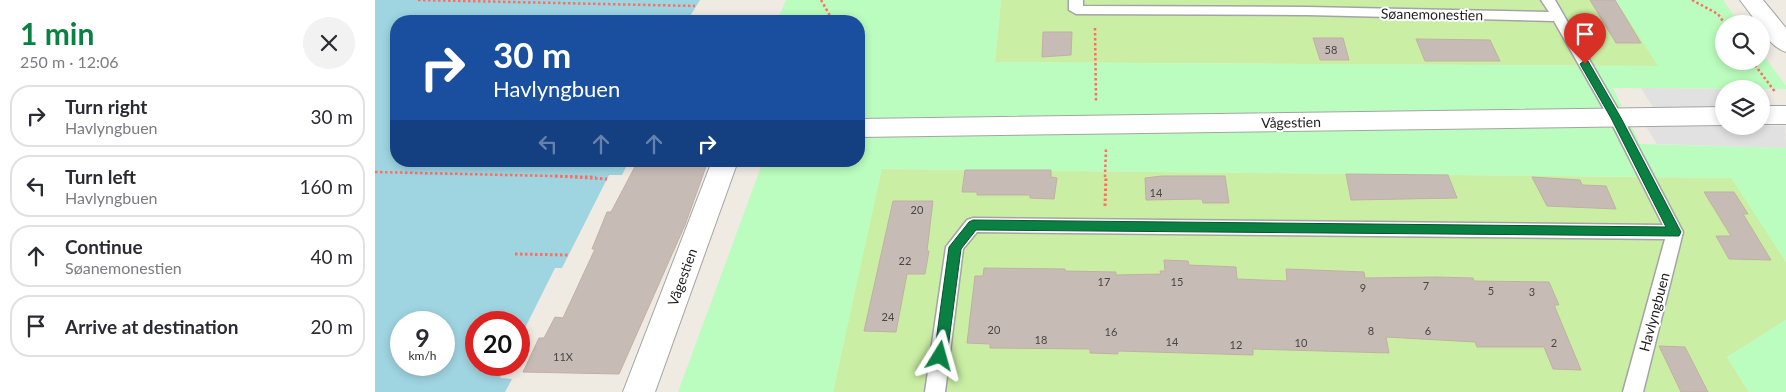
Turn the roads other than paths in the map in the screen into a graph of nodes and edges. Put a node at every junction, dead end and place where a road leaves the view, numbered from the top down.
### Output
1 (1076, 0) edge
2 (1548, 0) edge
3 (1751, 0) edge
4 (1306, 6) edge
5 (1558, 17) junction
6 (1786, 44) edge
7 (1783, 107) edge
8 (1770, 112) edge
9 (1715, 116) edge
10 (1616, 118) junction
11 (865, 128) edge
12 (723, 167) edge
13 (1675, 232) junction
14 (639, 392) edge
15 (935, 392) edge
16 (1633, 392) edge

1 - 4 lane, Søanemonestien
2 - 5 lane
3 - 6 street
4 - 5 lane, Søanemonestien
5 - 10 lane
7 - 8 street
9 - 10 street, Vågestien
10 - 11 street, Vågestien
10 - 13 lane
12 - 14 street, Vågestien
13 - 15 lane
13 - 16 lane, Havlyngbuen

